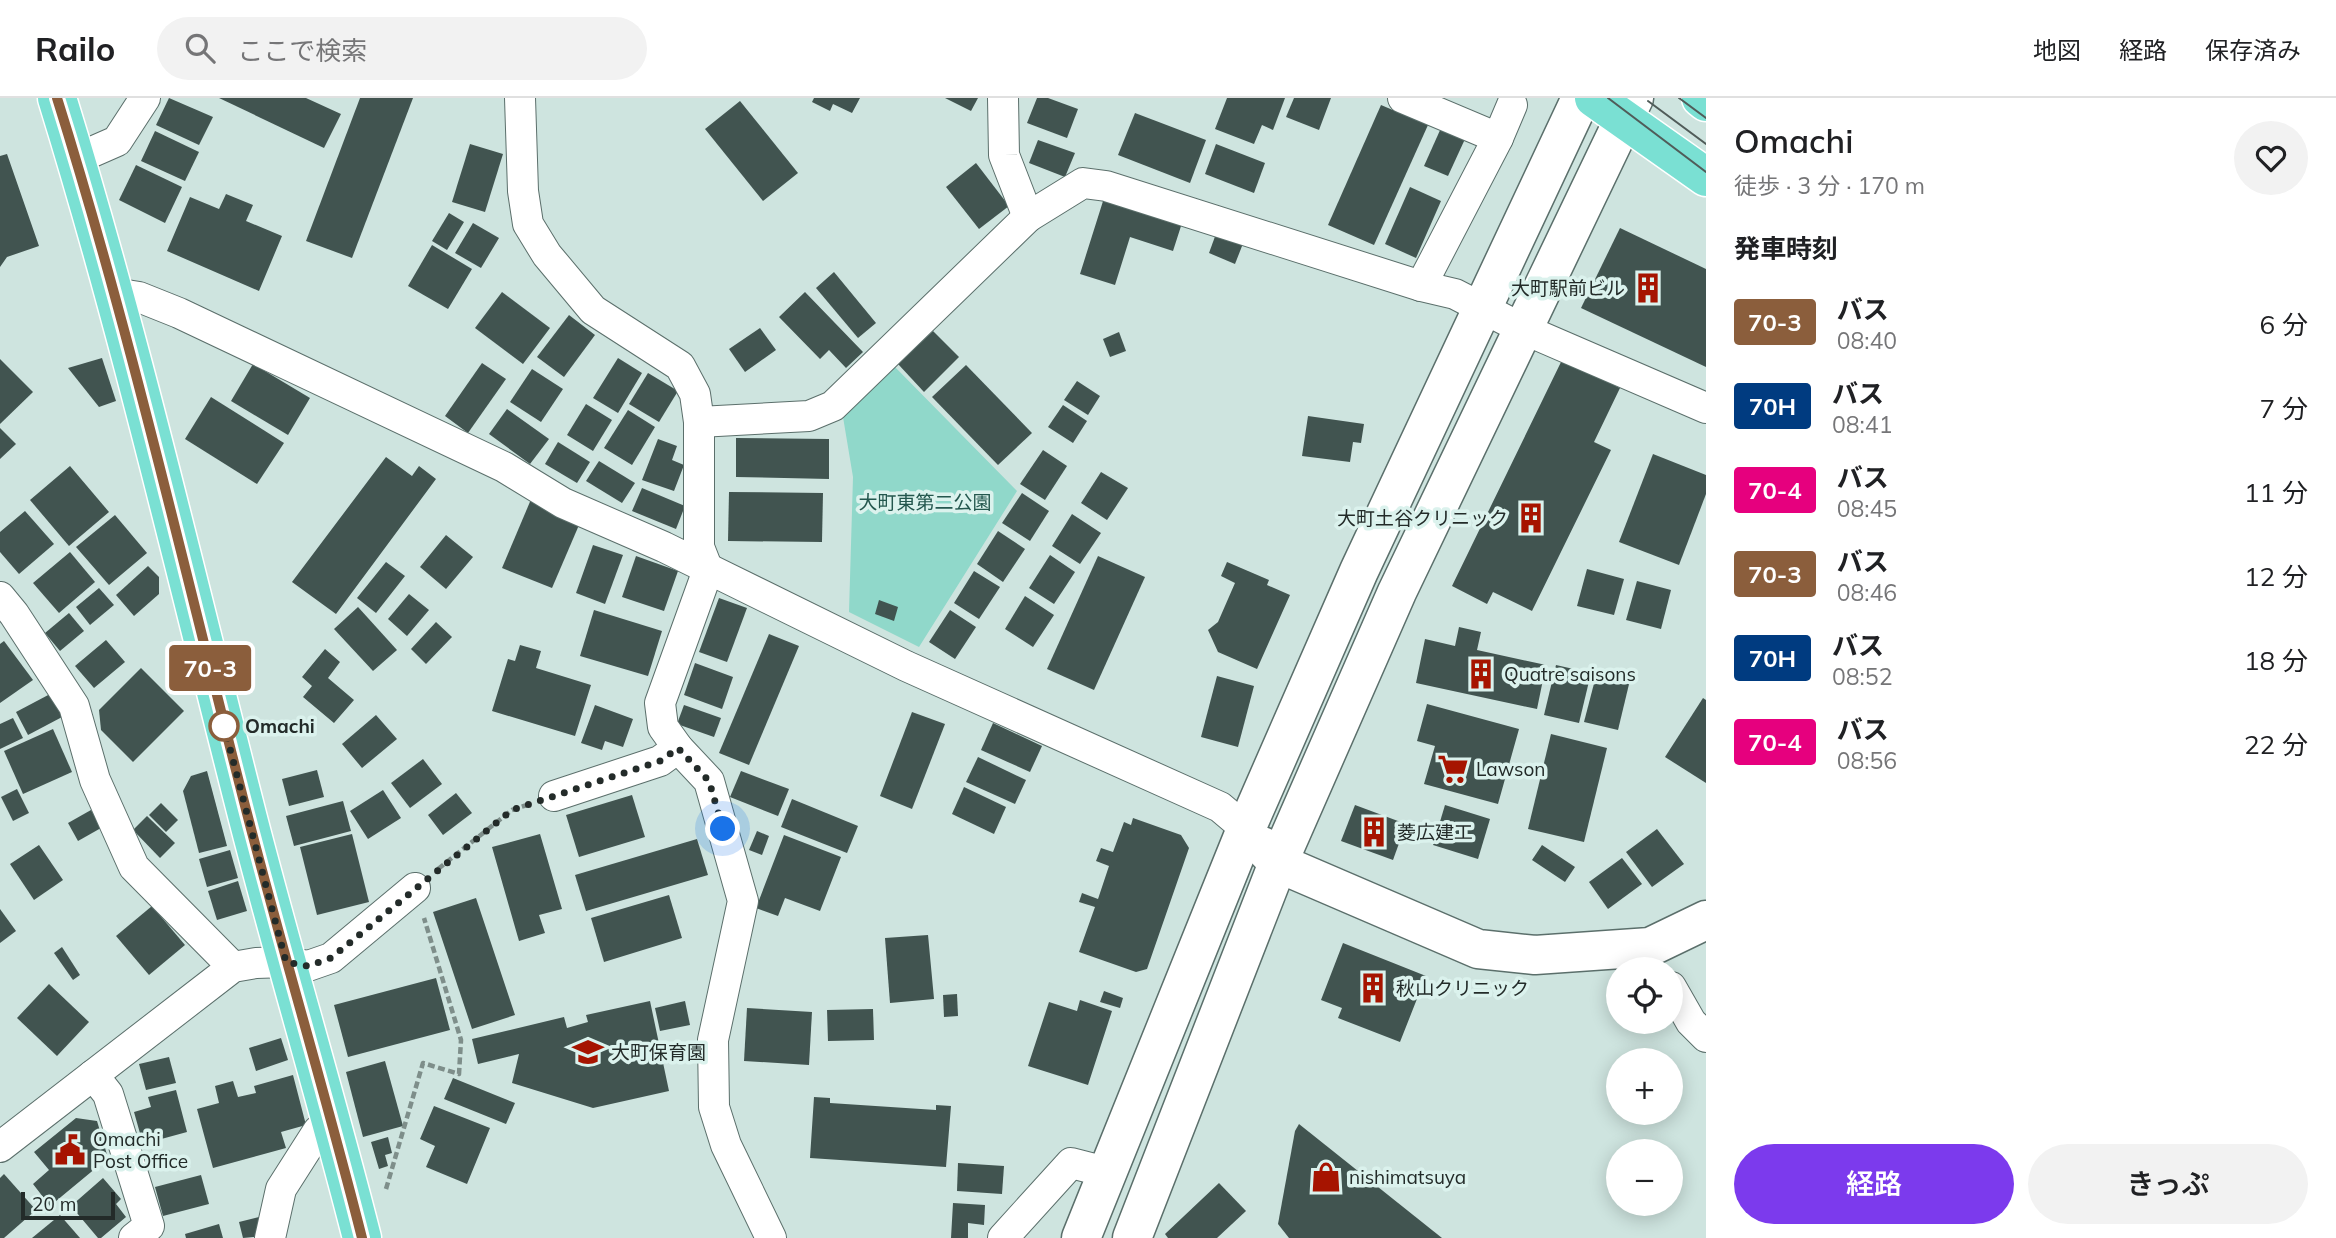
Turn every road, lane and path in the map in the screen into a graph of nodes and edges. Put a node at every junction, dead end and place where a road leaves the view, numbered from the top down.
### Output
1 (57, 98) edge
2 (145, 98) edge
3 (520, 98) edge
4 (1003, 98) edge
5 (1404, 98) edge
6 (1581, 98) edge
7 (1701, 98) edge
8 (1706, 102) edge
9 (1512, 104) dead end
10 (1617, 105) edge
11 (1497, 138) junction
12 (76, 159) junction
13 (1706, 177) edge
14 (1028, 217) junction
15 (1422, 286) junction
16 (114, 293) junction
17 (1483, 309) junction
18 (1523, 329) junction
19 (1706, 408) edge
20 (699, 422) junction
21 (708, 569) junction
22 (5, 612) edge
23 (678, 748) junction
24 (554, 796) joint
25 (1246, 829) junction
26 (1278, 863) junction
27 (415, 888) junction
28 (1706, 920) edge
29 (1616, 957) edge
30 (1657, 957) edge
31 (286, 962) junction
32 (233, 967) junction
33 (1683, 1010) edge
34 (1706, 1037) edge
35 (93, 1075) junction
36 (334, 1127) junction
37 (0, 1147) edge
38 (1106, 1172) junction
39 (384, 1194) dead end
40 (134, 1238) edge
41 (270, 1238) edge
42 (362, 1238) edge
43 (771, 1238) edge
44 (1003, 1238) edge
45 (1082, 1238) edge
46 (1132, 1238) edge

1 - 12 main road
2 - 12 street
3 - 20 street
4 - 14 street
5 - 11 street
6 - 17 street
7 - 8 main road
9 - 11 street
10 - 13 main road
10 - 18 street
11 - 15 street
12 - 16 main road
14 - 15 street
14 - 20 street
15 - 17 street
16 - 21 street
16 - 31 main road
17 - 18 street
17 - 25 street
18 - 19 street
18 - 26 street
20 - 21 street
21 - 23 street
21 - 25 street
22 - 32 street
23 - 24 street
23 - 43 street
24 - 27 path
25 - 26 street
25 - 38 street
26 - 29 street
26 - 46 street
27 - 31 street
27 - 39 path
28 - 30 street
31 - 32 street
31 - 36 main road
32 - 35 street
33 - 34 street
35 - 37 street
35 - 40 street
36 - 41 street
36 - 42 main road
38 - 44 street
38 - 45 street

